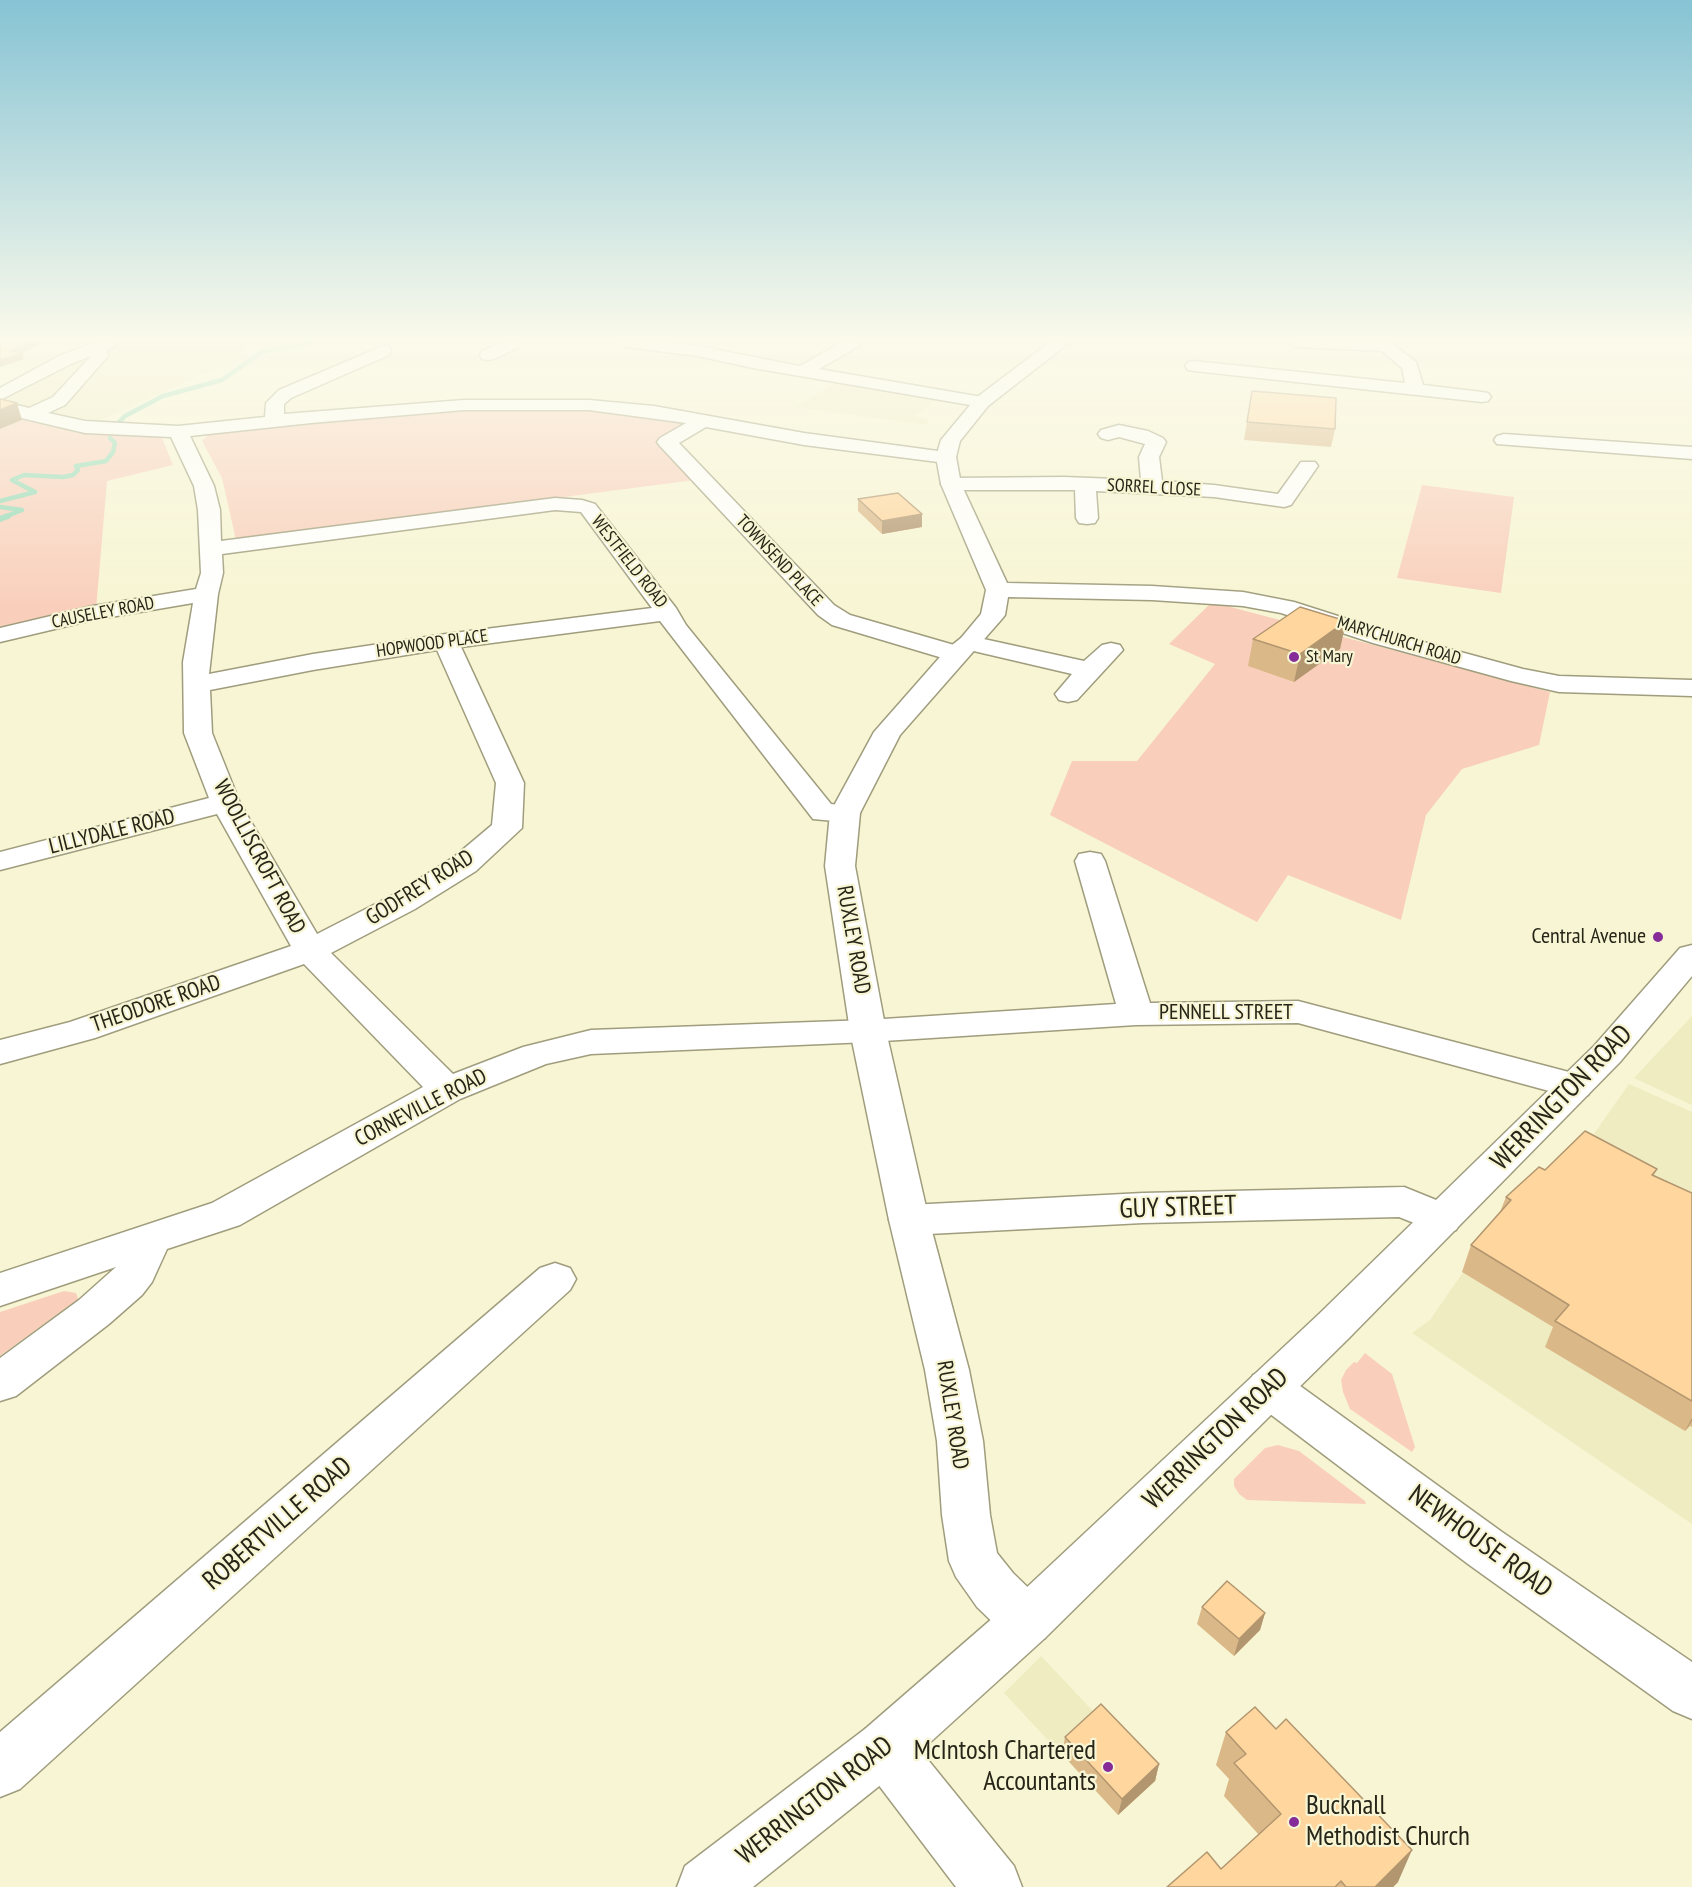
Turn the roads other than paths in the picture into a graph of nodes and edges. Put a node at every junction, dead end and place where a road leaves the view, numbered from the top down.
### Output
1 (142, 430) edge
2 (195, 430) edge
3 (687, 430) edge
4 (754, 430) edge
5 (957, 430) edge
6 (178, 432) junction
7 (1108, 434) dead end
8 (1504, 440) dead end
9 (1692, 453) edge
10 (1308, 466) dead end
11 (949, 471) junction
12 (1085, 484) junction
13 (1152, 487) junction
14 (1087, 518) dead end
15 (212, 549) junction
16 (998, 590) junction
17 (206, 594) junction
18 (668, 613) junction
19 (0, 635) edge
20 (446, 641) junction
21 (963, 649) junction
22 (1111, 650) dead end
23 (1089, 670) junction
24 (198, 684) junction
25 (1692, 688) edge
26 (1068, 694) dead end
27 (225, 803) junction
28 (845, 813) junction
29 (0, 861) edge
30 (1089, 861) dead end
31 (310, 951) junction
32 (1692, 955) edge
33 (1136, 1014) junction
34 (867, 1031) junction
35 (0, 1053) edge
36 (1575, 1086) junction
37 (447, 1090) junction
38 (1442, 1219) junction
39 (909, 1220) junction
40 (152, 1240) junction
41 (555, 1279) dead end
42 (0, 1290) edge
43 (0, 1383) edge
44 (1269, 1388) junction
45 (1027, 1621) junction
46 (1692, 1694) edge
47 (884, 1748) junction
48 (0, 1769) edge
49 (706, 1887) edge
50 (993, 1887) edge

1 - 6 main road, SORREL CLOSE
2 - 6 main road, SORREL CLOSE
3 - 21 main road, TOWNSEND PLACE
4 - 11 main road, SORREL CLOSE
5 - 11 main road
6 - 15 main road, WOOLLISCROFT ROAD
7 - 13 main road
8 - 9 main road
10 - 13 main road, SORREL CLOSE
11 - 12 main road, SORREL CLOSE
11 - 16 main road
12 - 13 main road, SORREL CLOSE
12 - 14 main road
15 - 17 main road, WOOLLISCROFT ROAD
15 - 18 main road, WESTFIELD ROAD
16 - 21 main road, RUXLEY ROAD
16 - 25 main road, MARYCHURCH ROAD
17 - 19 main road, CAUSELEY ROAD
17 - 24 main road, WOOLLISCROFT ROAD
18 - 20 main road, HOPWOOD PLACE
18 - 28 main road, WESTFIELD ROAD
20 - 24 main road, HOPWOOD PLACE
20 - 31 main road, GODFREY ROAD
21 - 23 main road
21 - 28 main road, RUXLEY ROAD
22 - 23 main road
23 - 26 main road
24 - 27 main road, WOOLLISCROFT ROAD
27 - 29 main road, LILLYDALE ROAD
27 - 31 main road, WOOLLISCROFT ROAD
28 - 34 main road, RUXLEY ROAD
30 - 33 main road
31 - 35 main road, THEODORE ROAD
31 - 37 main road, WOOLLISCROFT ROAD
32 - 36 main road, WERRINGTON ROAD
33 - 34 main road, PENNELL STREET
33 - 36 main road, PENNELL STREET
34 - 37 main road, CORNEVILLE ROAD
34 - 39 main road, RUXLEY ROAD
36 - 38 main road, WERRINGTON ROAD
37 - 40 main road, CORNEVILLE ROAD
38 - 39 main road, GUY STREET
38 - 44 main road, WERRINGTON ROAD
39 - 45 main road, RUXLEY ROAD
40 - 42 main road, CORNEVILLE ROAD
40 - 43 main road
41 - 48 main road, ROBERTVILLE ROAD
44 - 45 main road, WERRINGTON ROAD
44 - 46 main road, NEWHOUSE ROAD
45 - 47 main road, WERRINGTON ROAD
47 - 49 main road, WERRINGTON ROAD
47 - 50 main road

